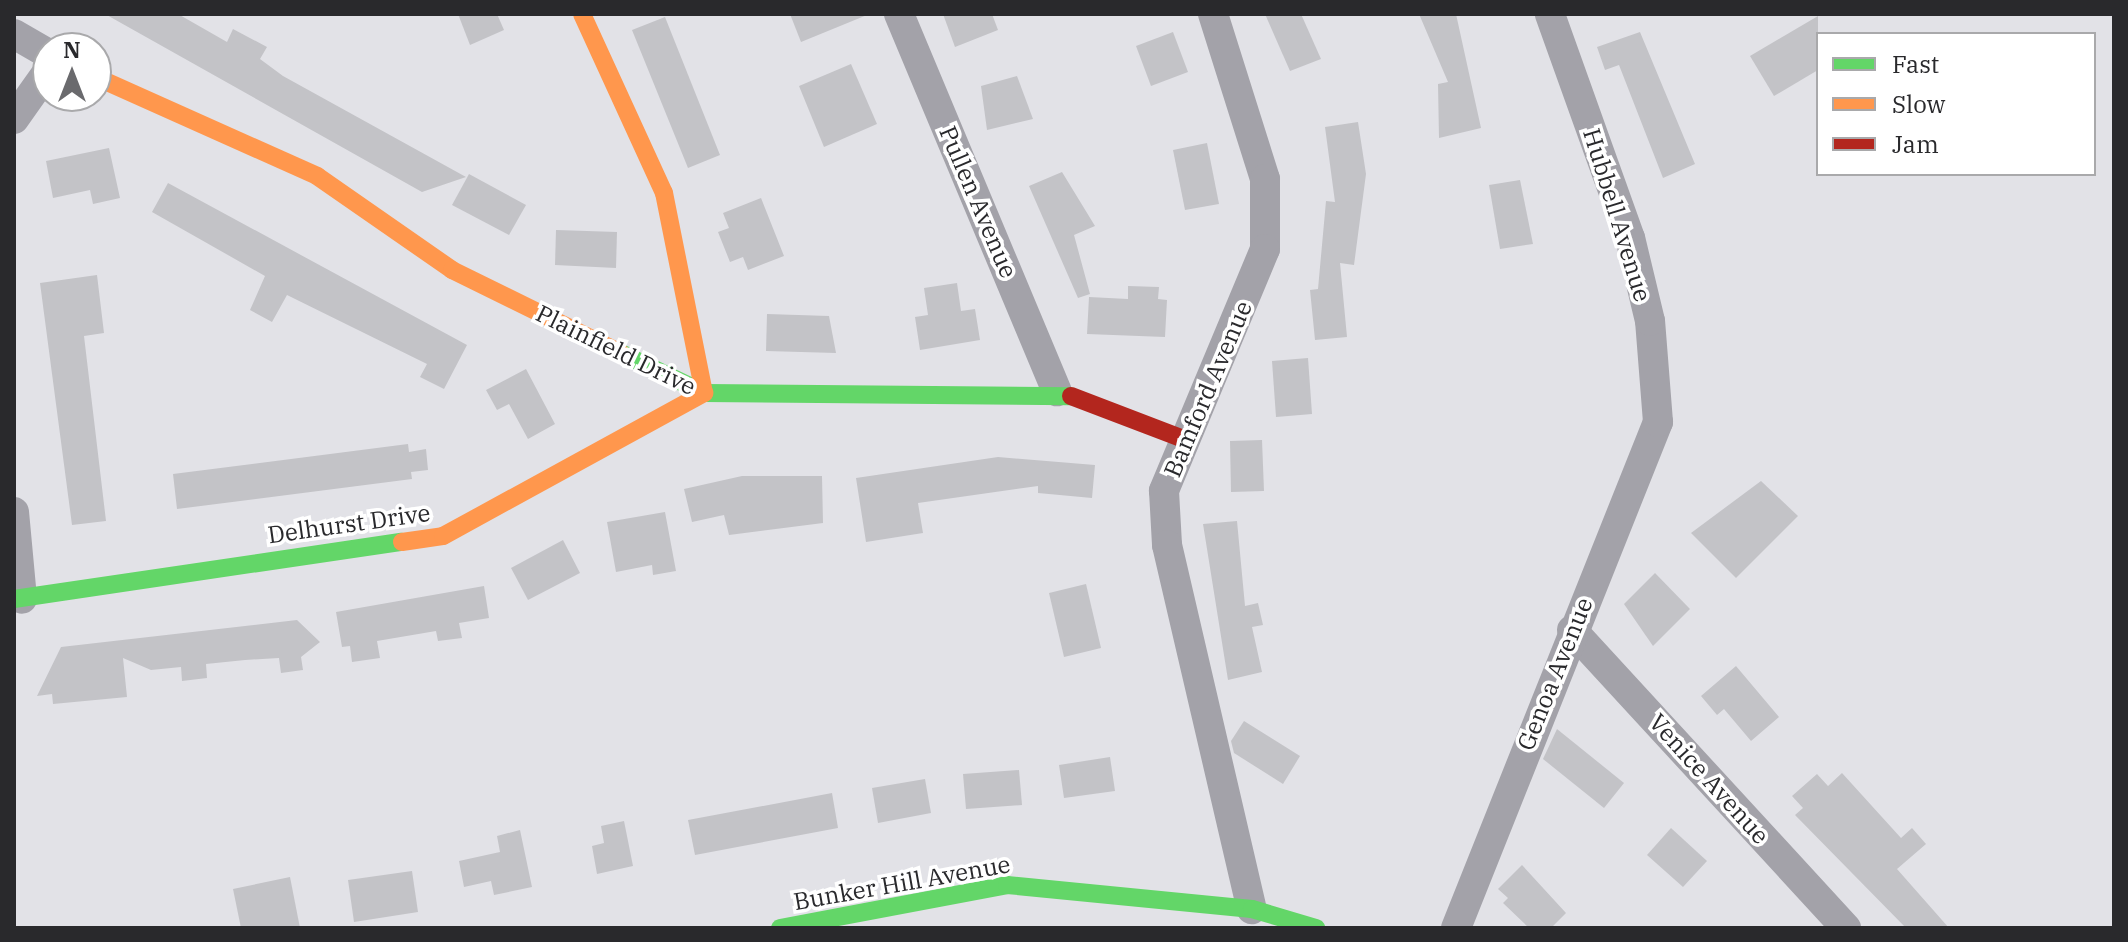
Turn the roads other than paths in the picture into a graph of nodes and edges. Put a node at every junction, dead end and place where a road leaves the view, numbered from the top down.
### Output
1 (582, 14) edge
2 (899, 14) edge
3 (1213, 14) edge
4 (1550, 14) edge
5 (14, 34) edge
6 (32, 45) edge
7 (112, 84) edge
8 (32, 94) edge
9 (14, 119) edge
10 (1057, 391) junction
11 (704, 393) junction
12 (1658, 422) joint
13 (1186, 440) junction
14 (14, 512) edge
15 (18, 599) edge
16 (1572, 630) junction
17 (1252, 909) junction
18 (780, 928) edge
19 (1316, 928) edge
20 (1456, 928) edge
21 (1846, 928) edge

1 - 11 street
2 - 10 street, Pullen Avenue
3 - 13 street, Bamford Avenue
4 - 12 street, Hubbell Avenue
5 - 6 street
7 - 11 street, Plainfield Drive
8 - 9 street
10 - 11 street, Plainfield Drive
10 - 13 street, Plainfield Drive
11 - 15 street, Delhurst Drive
12 - 16 street, Genoa Avenue
13 - 17 street, Bamford Avenue
14 - 15 street
16 - 20 street, Genoa Avenue
16 - 21 street, Venice Avenue
17 - 18 street, Bunker Hill Avenue
17 - 19 street, Bunker Hill Avenue

